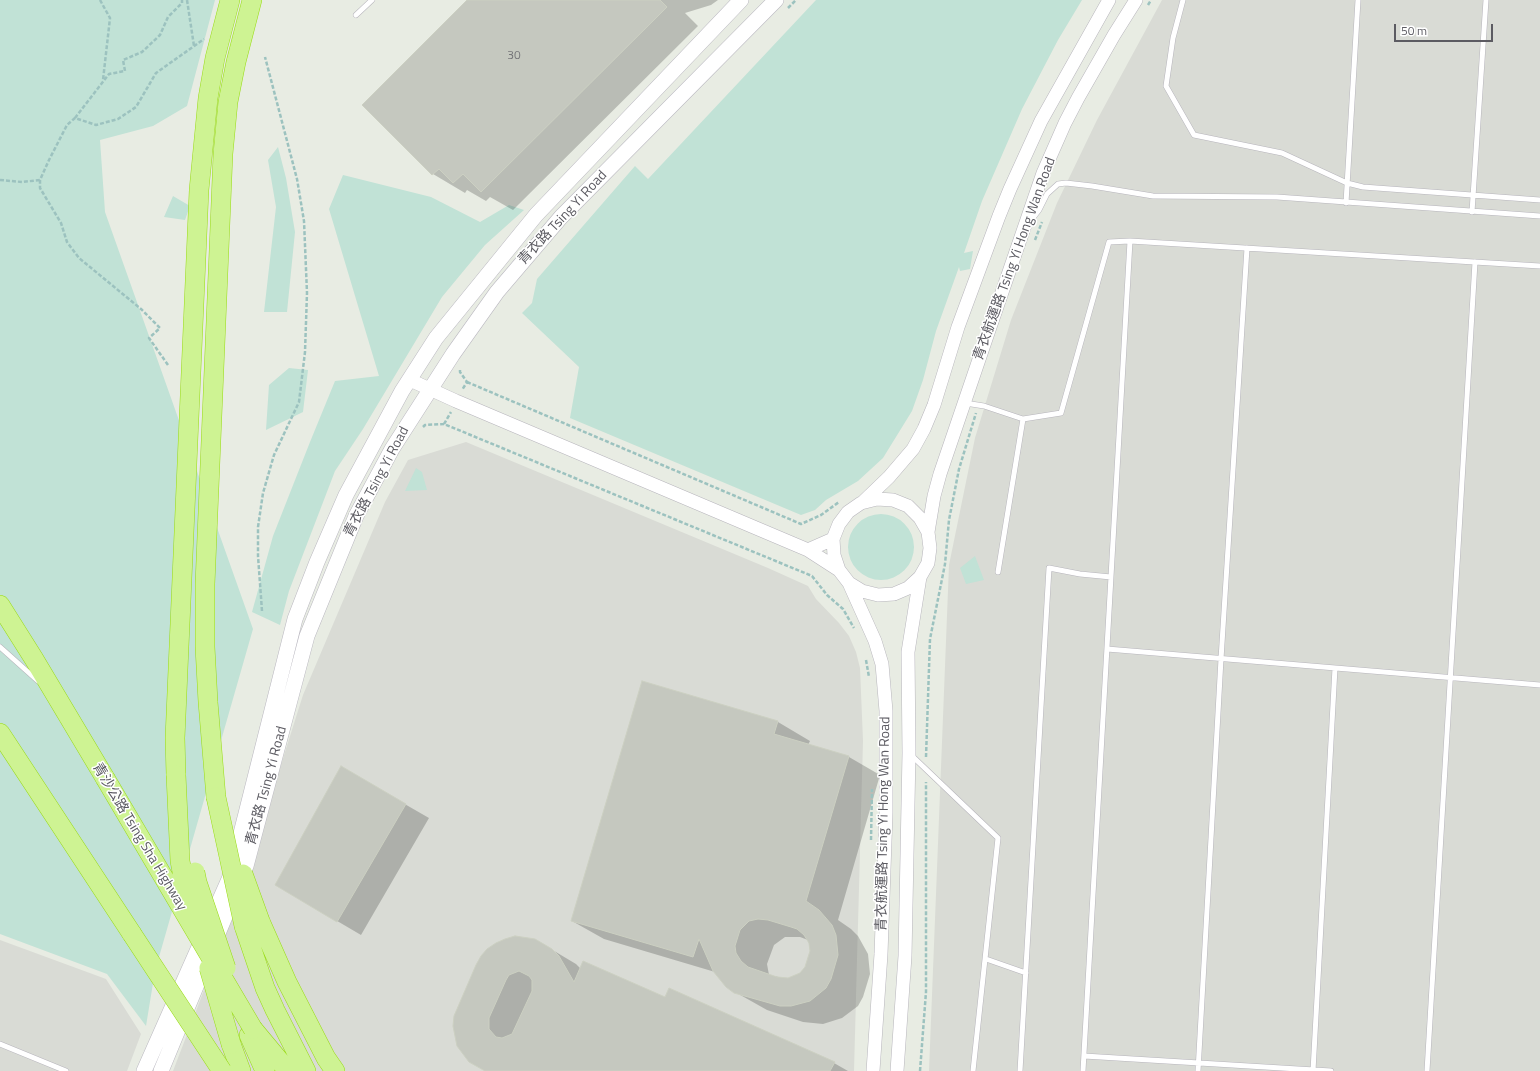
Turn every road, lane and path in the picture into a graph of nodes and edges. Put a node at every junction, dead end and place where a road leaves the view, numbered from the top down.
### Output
1 (100, 0) edge
2 (182, 0) edge
3 (187, 0) edge
4 (230, 0) edge
5 (252, 0) edge
6 (372, 0) edge
7 (796, 0) edge
8 (1109, 0) edge
9 (1151, 0) edge
10 (1182, 0) edge
11 (1358, 0) edge
12 (1486, 0) edge
13 (737, 2) edge
14 (1142, 3) edge
15 (780, 5) edge
16 (356, 15) dead end
17 (204, 39) dead end
18 (194, 46) junction
19 (265, 57) dead end
20 (103, 80) junction
21 (75, 118) junction
22 (0, 180) edge
23 (40, 180) junction
24 (1347, 183) junction
25 (1473, 195) junction
26 (1540, 200) edge
27 (1346, 203) junction
28 (1472, 212) junction
29 (1043, 216) dead end
30 (1540, 216) edge
31 (1025, 228) junction
32 (1130, 241) junction
33 (1034, 244) dead end
34 (1247, 248) junction
35 (1475, 262) junction
36 (1540, 266) edge
37 (168, 365) dead end
38 (462, 366) dead end
39 (410, 380) junction
40 (467, 382) junction
41 (430, 389) junction
42 (456, 401) junction
43 (964, 403) junction
44 (978, 405) junction
45 (1023, 419) junction
46 (861, 503) junction
47 (801, 524) dead end
48 (928, 532) junction
49 (833, 538) junction
50 (808, 550) junction
51 (839, 570) junction
52 (998, 572) dead end
53 (920, 577) junction
54 (1111, 578) junction
55 (849, 583) junction
56 (0, 605) edge
57 (262, 611) dead end
58 (857, 633) dead end
59 (1, 649) edge
60 (1107, 649) junction
61 (865, 653) dead end
62 (1221, 659) junction
63 (1335, 668) junction
64 (1449, 678) junction
65 (870, 681) dead end
66 (1540, 685) edge
67 (59, 701) junction
68 (0, 733) edge
69 (909, 753) junction
70 (926, 769) junction
71 (176, 775) junction
72 (872, 782) dead end
73 (216, 797) junction
74 (870, 845) dead end
75 (986, 959) junction
76 (1026, 973) junction
77 (253, 1029) junction
78 (0, 1044) edge
79 (1084, 1056) junction
80 (1198, 1063) junction
81 (1313, 1070) edge
82 (66, 1071) edge
83 (144, 1071) edge
84 (161, 1071) edge
85 (222, 1071) edge
86 (241, 1071) edge
87 (265, 1071) edge
88 (275, 1071) edge
89 (288, 1071) edge
90 (306, 1071) edge
91 (335, 1071) edge
92 (873, 1071) edge
93 (897, 1071) edge
94 (920, 1071) edge
95 (973, 1071) edge
96 (1020, 1071) edge
97 (1083, 1071) edge
98 (1198, 1071) edge
99 (1331, 1071) edge
100 (1427, 1071) edge

1 - 20 path
2 - 20 path
3 - 18 path
4 - 71 highway
5 - 73 highway
6 - 16 lane
7 - 15 path
8 - 46 street, 青衣航運路 Tsing Yi Hong Wan Road
9 - 14 path
10 - 24 lane
11 - 24 lane
12 - 25 lane
13 - 39 main road, 青衣路 Tsing Yi Road
14 - 31 street, 青衣航運路 Tsing Yi Hong Wan Road
15 - 41 main road, 青衣路 Tsing Yi Road
17 - 18 path
18 - 21 path
19 - 57 path
20 - 21 path
21 - 23 path
22 - 23 path
23 - 37 path
24 - 25 lane
24 - 27 lane
25 - 26 lane
25 - 28 lane
27 - 28 lane
27 - 31 lane
28 - 30 lane
29 - 33 path
31 - 43 street, 青衣航運路 Tsing Yi Hong Wan Road
32 - 34 lane
32 - 45 lane
32 - 54 lane
34 - 35 lane
34 - 62 lane
35 - 36 lane
35 - 64 lane
38 - 40 path
39 - 41 street
39 - 83 main road, 青衣路 Tsing Yi Road
40 - 42 path
40 - 47 path
41 - 42 street
41 - 84 main road, 青衣路 Tsing Yi Road
42 - 50 street
42 - 58 path
43 - 44 lane
43 - 48 street, 青衣航運路 Tsing Yi Hong Wan Road
44 - 45 lane
44 - 70 path
45 - 52 lane
46 - 48 street
46 - 49 street
48 - 53 street
49 - 50 street
49 - 51 street
50 - 51 street
51 - 55 street
53 - 55 street
53 - 69 street, 青衣航運路 Tsing Yi Hong Wan Road
54 - 60 lane
54 - 76 lane
55 - 92 street, 青衣航運路 Tsing Yi Hong Wan Road
56 - 67 highway, 青沙公路 Tsing Sha Highway
59 - 67 lane
60 - 62 lane
60 - 79 lane
61 - 65 path
62 - 63 lane
62 - 80 lane
63 - 64 lane
63 - 81 lane
64 - 66 lane
64 - 100 lane
67 - 77 highway, 青沙公路 Tsing Sha Highway, bridge
68 - 85 highway, bridge
69 - 70 lane
69 - 93 street, 青衣航運路 Tsing Yi Hong Wan Road
70 - 75 lane
70 - 94 path
71 - 86 highway, bridge
71 - 87 highway, bridge
72 - 74 path
73 - 90 highway, bridge
73 - 91 highway, bridge
75 - 76 lane
75 - 95 lane
76 - 96 lane
77 - 88 highway, 青沙公路 Tsing Sha Highway
77 - 89 highway
78 - 82 lane
79 - 80 lane
79 - 97 lane
80 - 81 lane
80 - 98 lane
81 - 99 lane

